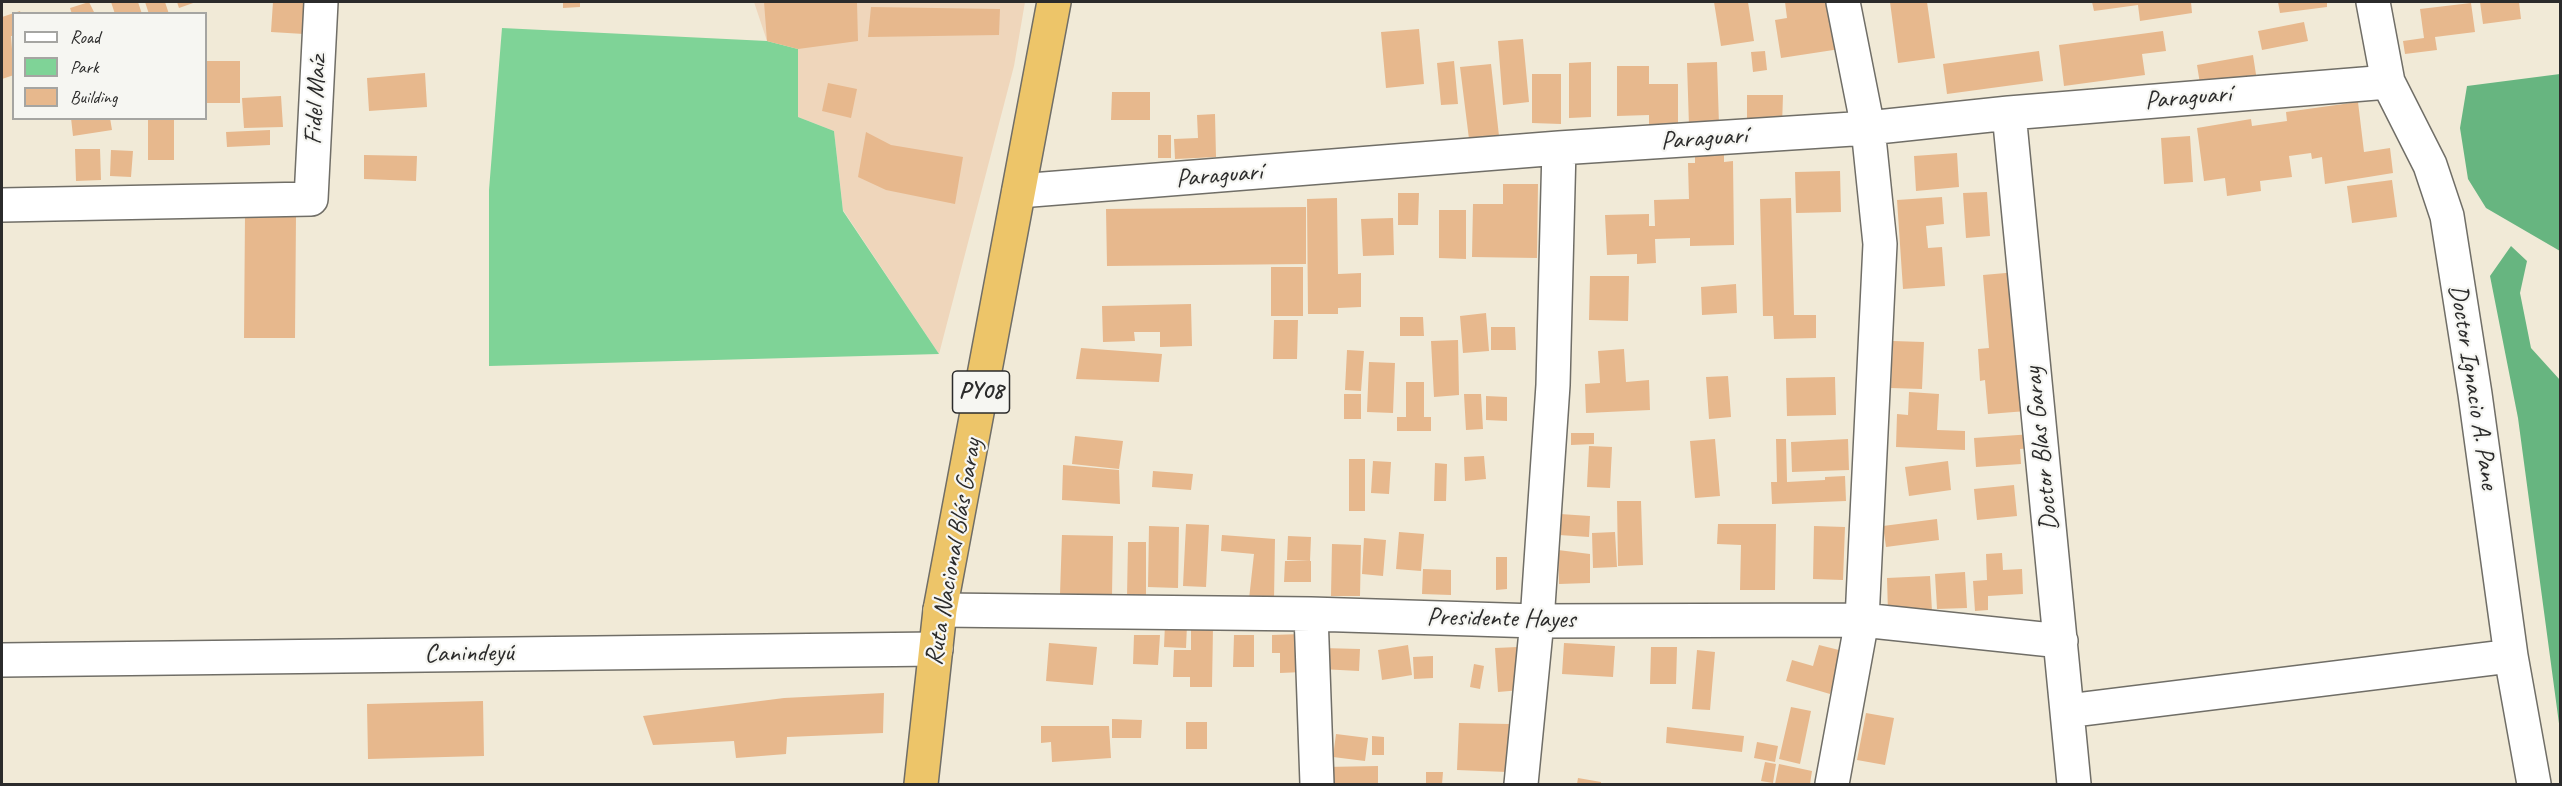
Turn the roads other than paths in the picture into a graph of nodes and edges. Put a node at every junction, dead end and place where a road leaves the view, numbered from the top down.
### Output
1 (321, 2) edge
2 (1054, 2) edge
3 (1843, 2) edge
4 (2373, 2) edge
5 (2388, 82) junction
6 (2009, 113) junction
7 (1868, 128) junction
8 (1559, 148) junction
9 (1019, 191) junction
10 (2, 205) edge
11 (940, 610) junction
12 (1311, 614) junction
13 (1862, 620) junction
14 (1537, 621) junction
15 (2061, 641) junction
16 (936, 649) junction
17 (2511, 656) junction
18 (2, 660) edge
19 (2067, 711) junction
20 (921, 784) edge
21 (1317, 784) edge
22 (1521, 784) edge
23 (1832, 784) edge
24 (2074, 784) edge
25 (2534, 784) edge

1 - 10 street, Fidel Maíz
2 - 9 highway, Ruta Nacional Blás Garay / PY08
3 - 7 street
4 - 5 street, Doctor Ignacio A. Pane
5 - 6 street, Paraguarí
5 - 17 street, Doctor Ignacio A. Pane
6 - 7 street, Paraguarí
6 - 15 street, Doctor Blas Garay
7 - 8 street, Paraguarí
7 - 13 street
8 - 9 street, Paraguarí
8 - 14 street
9 - 11 highway, Ruta Nacional Blás Garay / PY08
11 - 12 street, Presidente Hayes
11 - 16 highway, Ruta Nacional Blás Garay / PY08
12 - 14 street, Presidente Hayes
12 - 21 street
13 - 14 street, Presidente Hayes
13 - 15 street, Presidente Hayes
13 - 23 street
14 - 22 street
15 - 19 street, Doctor Blas Garay
16 - 18 street, Canindeyú
16 - 20 highway, Ruta Nacional Blás Garay / PY08
17 - 19 street
17 - 25 street, Doctor Ignacio A. Pane
19 - 24 street, Doctor Blas Garay

